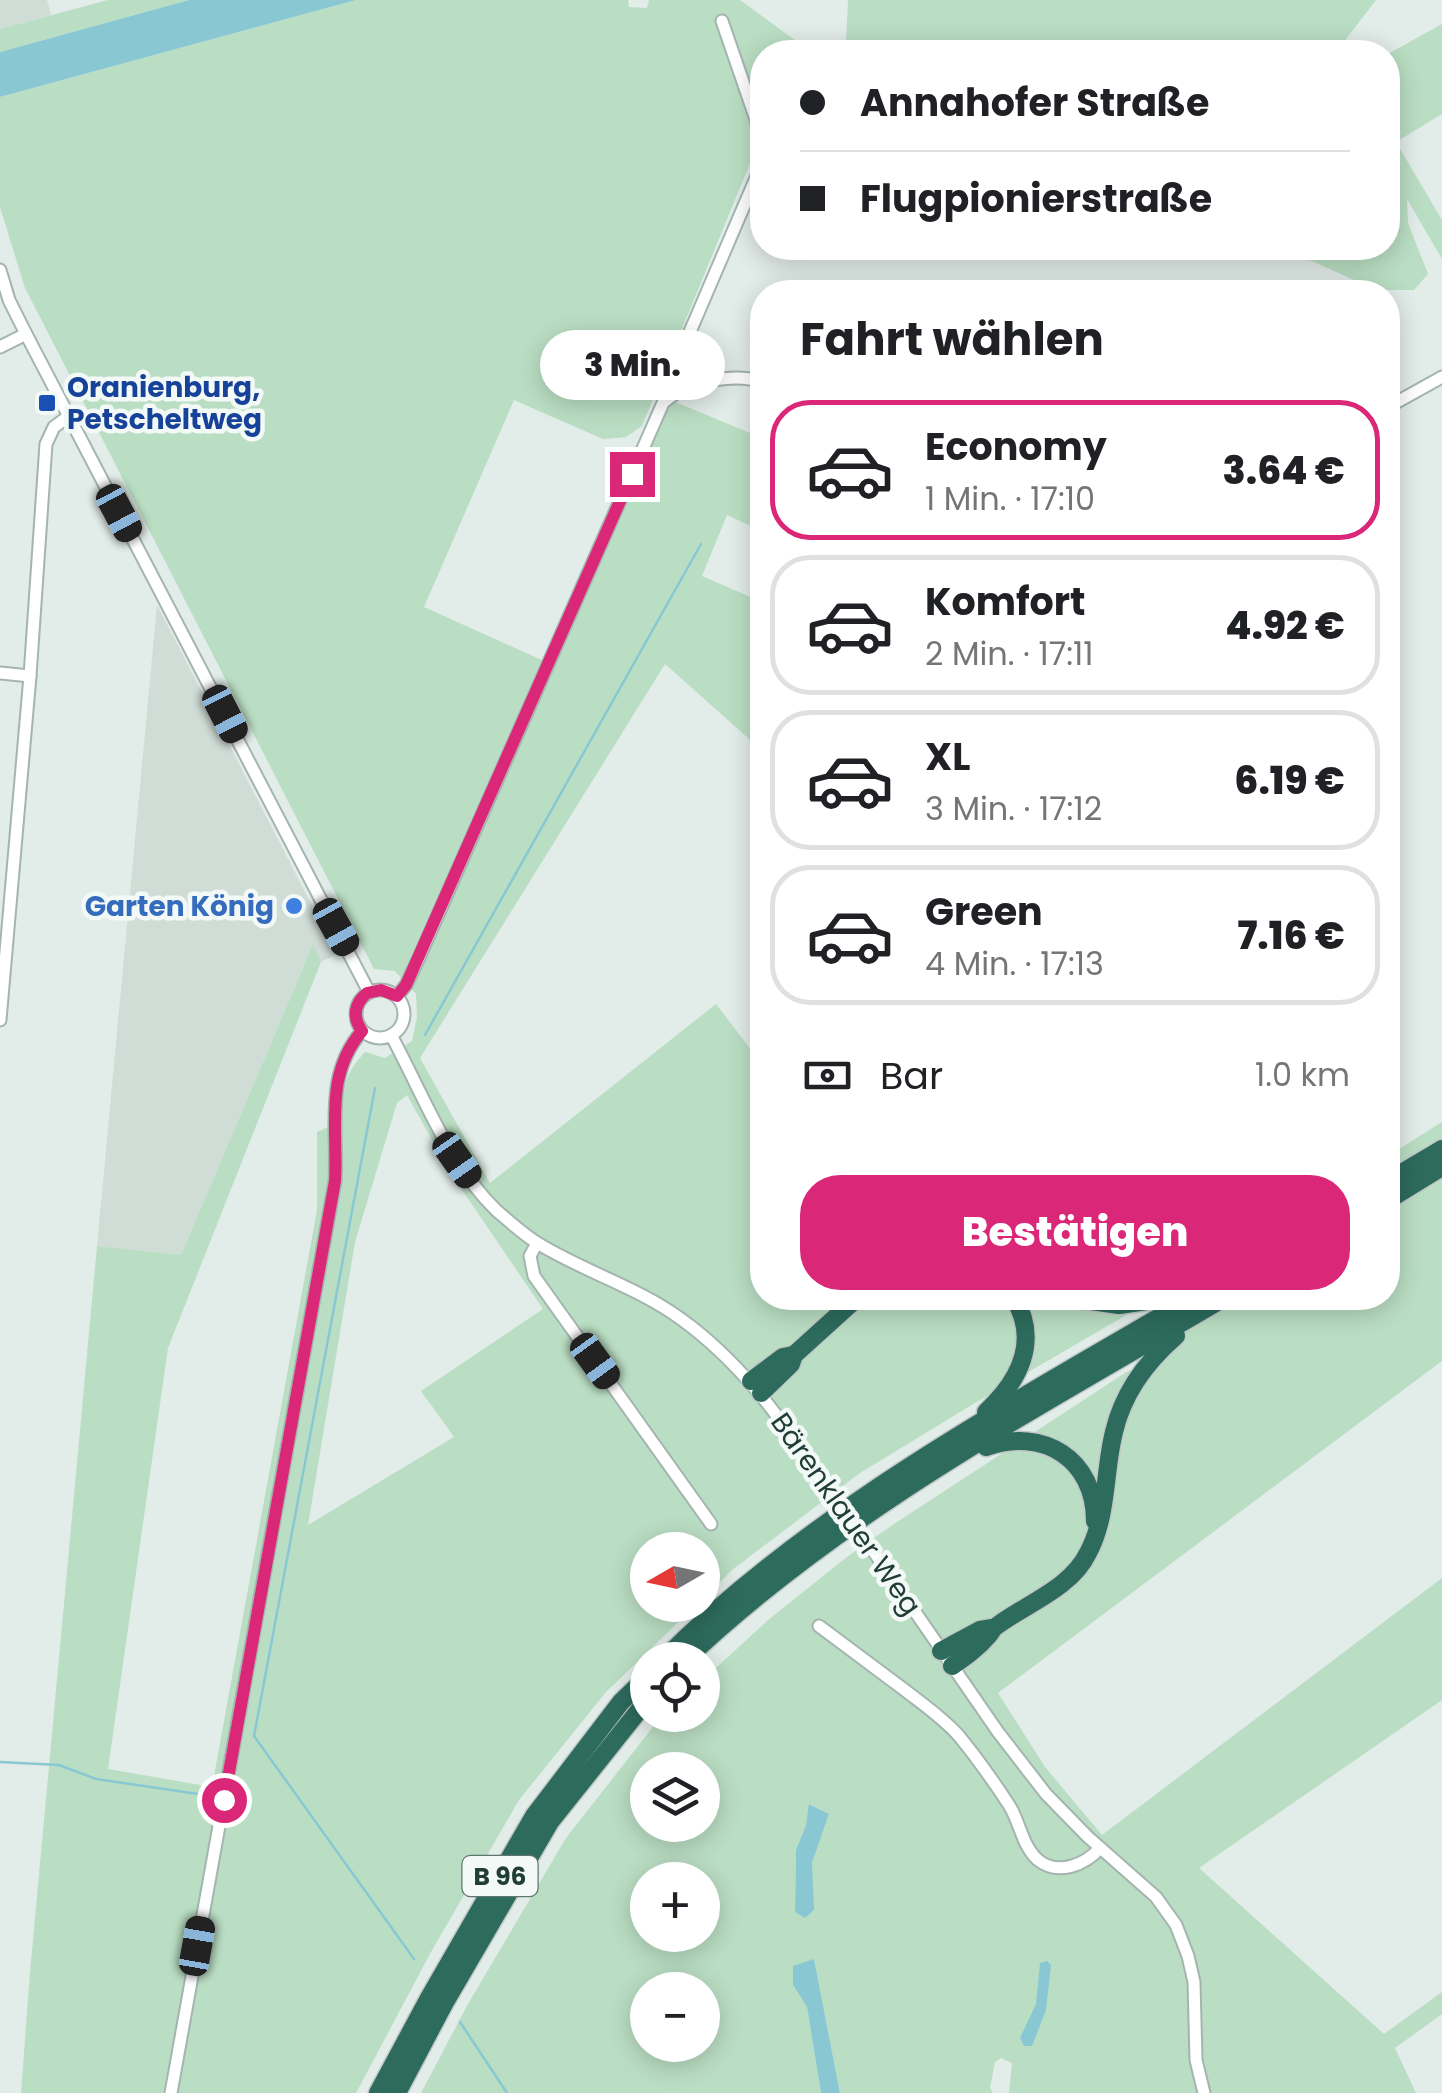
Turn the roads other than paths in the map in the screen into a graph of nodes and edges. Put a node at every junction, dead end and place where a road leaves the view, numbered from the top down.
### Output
1 (722, 20) dead end
2 (750, 102) edge
3 (750, 192) edge
4 (0, 270) edge
5 (26, 334) junction
6 (0, 347) edge
7 (674, 369) dead end
8 (1442, 378) edge
9 (750, 379) edge
10 (1400, 401) edge
11 (69, 416) junction
12 (0, 674) edge
13 (30, 676) junction
14 (2, 972) edge
15 (369, 992) junction
16 (397, 996) junction
17 (0, 1020) edge
18 (362, 1031) junction
19 (391, 1035) junction
20 (1442, 1149) edge
21 (1442, 1168) edge
22 (1400, 1175) edge
23 (1400, 1193) edge
24 (537, 1243) junction
25 (844, 1310) edge
26 (1019, 1310) edge
27 (1172, 1310) edge
28 (1202, 1310) edge
29 (1207, 1310) edge
30 (756, 1387) junction
31 (961, 1435) junction
32 (953, 1459) junction
33 (712, 1524) dead end
34 (1094, 1537) junction
35 (819, 1626) dead end
36 (682, 1642) edge
37 (705, 1642) edge
38 (947, 1658) junction
39 (630, 1693) edge
40 (630, 1722) edge
41 (1100, 1848) junction
42 (170, 2093) edge
43 (378, 2093) edge
44 (397, 2093) edge
45 (1204, 2093) edge

1 - 2 street
3 - 7 street
4 - 5 street
5 - 6 street
5 - 11 street
8 - 10 street
9 - 16 street
11 - 13 street
11 - 15 street
12 - 13 street
13 - 14 street
14 - 17 street
15 - 16 street
15 - 18 street
16 - 19 street
18 - 19 street
18 - 42 street
19 - 24 street, Bärenklauer Weg
20 - 22 highway
21 - 23 highway
24 - 30 street, Bärenklauer Weg
24 - 33 street
25 - 30 highway
26 - 31 highway
27 - 31 highway
28 - 32 highway
29 - 34 highway
30 - 38 street, Bärenklauer Weg, bridge
31 - 36 highway
32 - 34 highway
32 - 37 highway
34 - 38 highway
35 - 41 street
38 - 41 street, Bärenklauer Weg
39 - 43 highway, B 96
40 - 44 highway, B 96
41 - 45 street, Bärenklauer Weg

